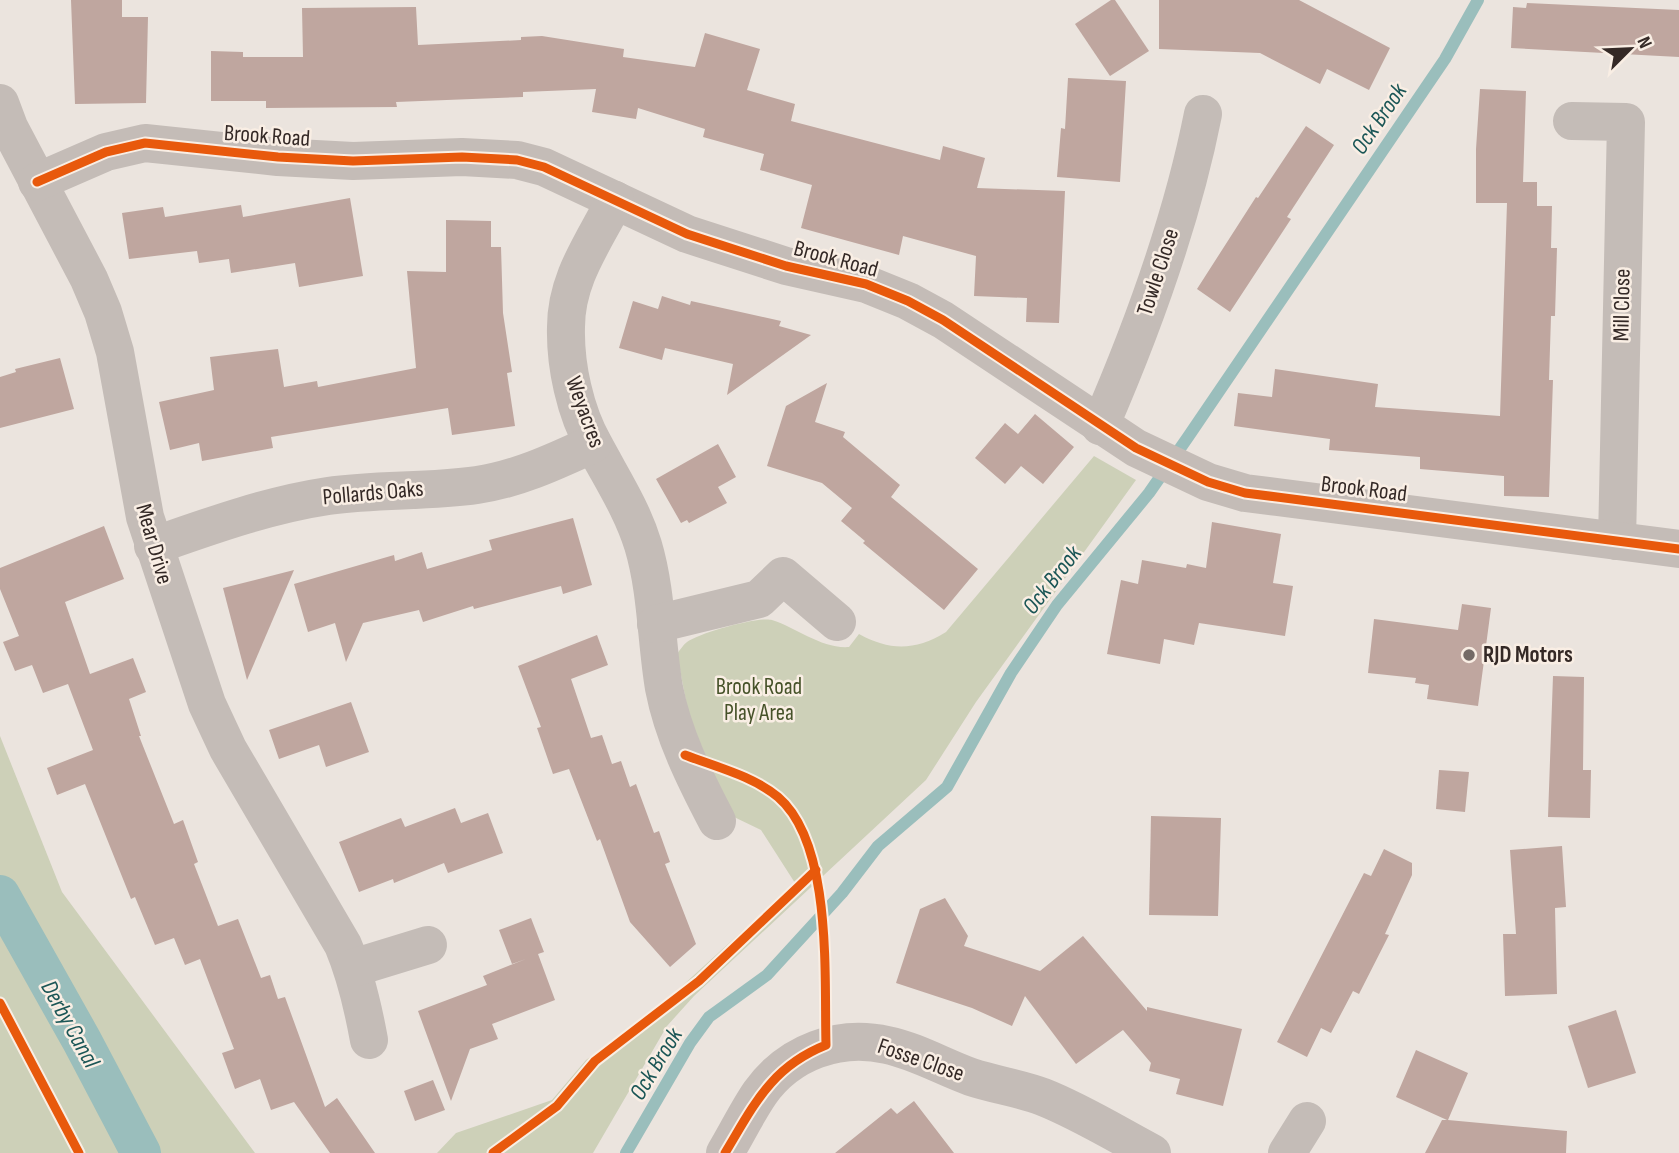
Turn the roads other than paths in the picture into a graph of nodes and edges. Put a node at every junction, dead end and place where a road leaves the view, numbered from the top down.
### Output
1 (0, 103) edge
2 (1203, 114) dead end
3 (1572, 121) dead end
4 (37, 182) junction
5 (615, 200) junction
6 (1100, 426) junction
7 (593, 444) junction
8 (1617, 541) junction
9 (153, 546) junction
10 (1679, 549) edge
11 (837, 622) dead end
12 (656, 624) junction
13 (717, 821) dead end
14 (428, 945) dead end
15 (353, 968) junction
16 (369, 1040) dead end
17 (1307, 1121) dead end
18 (725, 1153) edge
19 (1152, 1153) edge
20 (1287, 1153) edge

1 - 4 street, Mear Drive
2 - 6 street, Towle Close
3 - 8 street, Mill Close
4 - 5 street, Brook Road
4 - 9 street, Mear Drive
5 - 6 street, Brook Road
5 - 7 street, Weyacres
6 - 8 street, Brook Road
7 - 9 street, Pollards Oaks
7 - 12 street, Weyacres
8 - 10 street, Brook Road
9 - 15 street, Mear Drive
11 - 12 street
12 - 13 street, Weyacres
14 - 15 street
15 - 16 street, Mear Drive
17 - 20 street
18 - 19 street, Fosse Close

